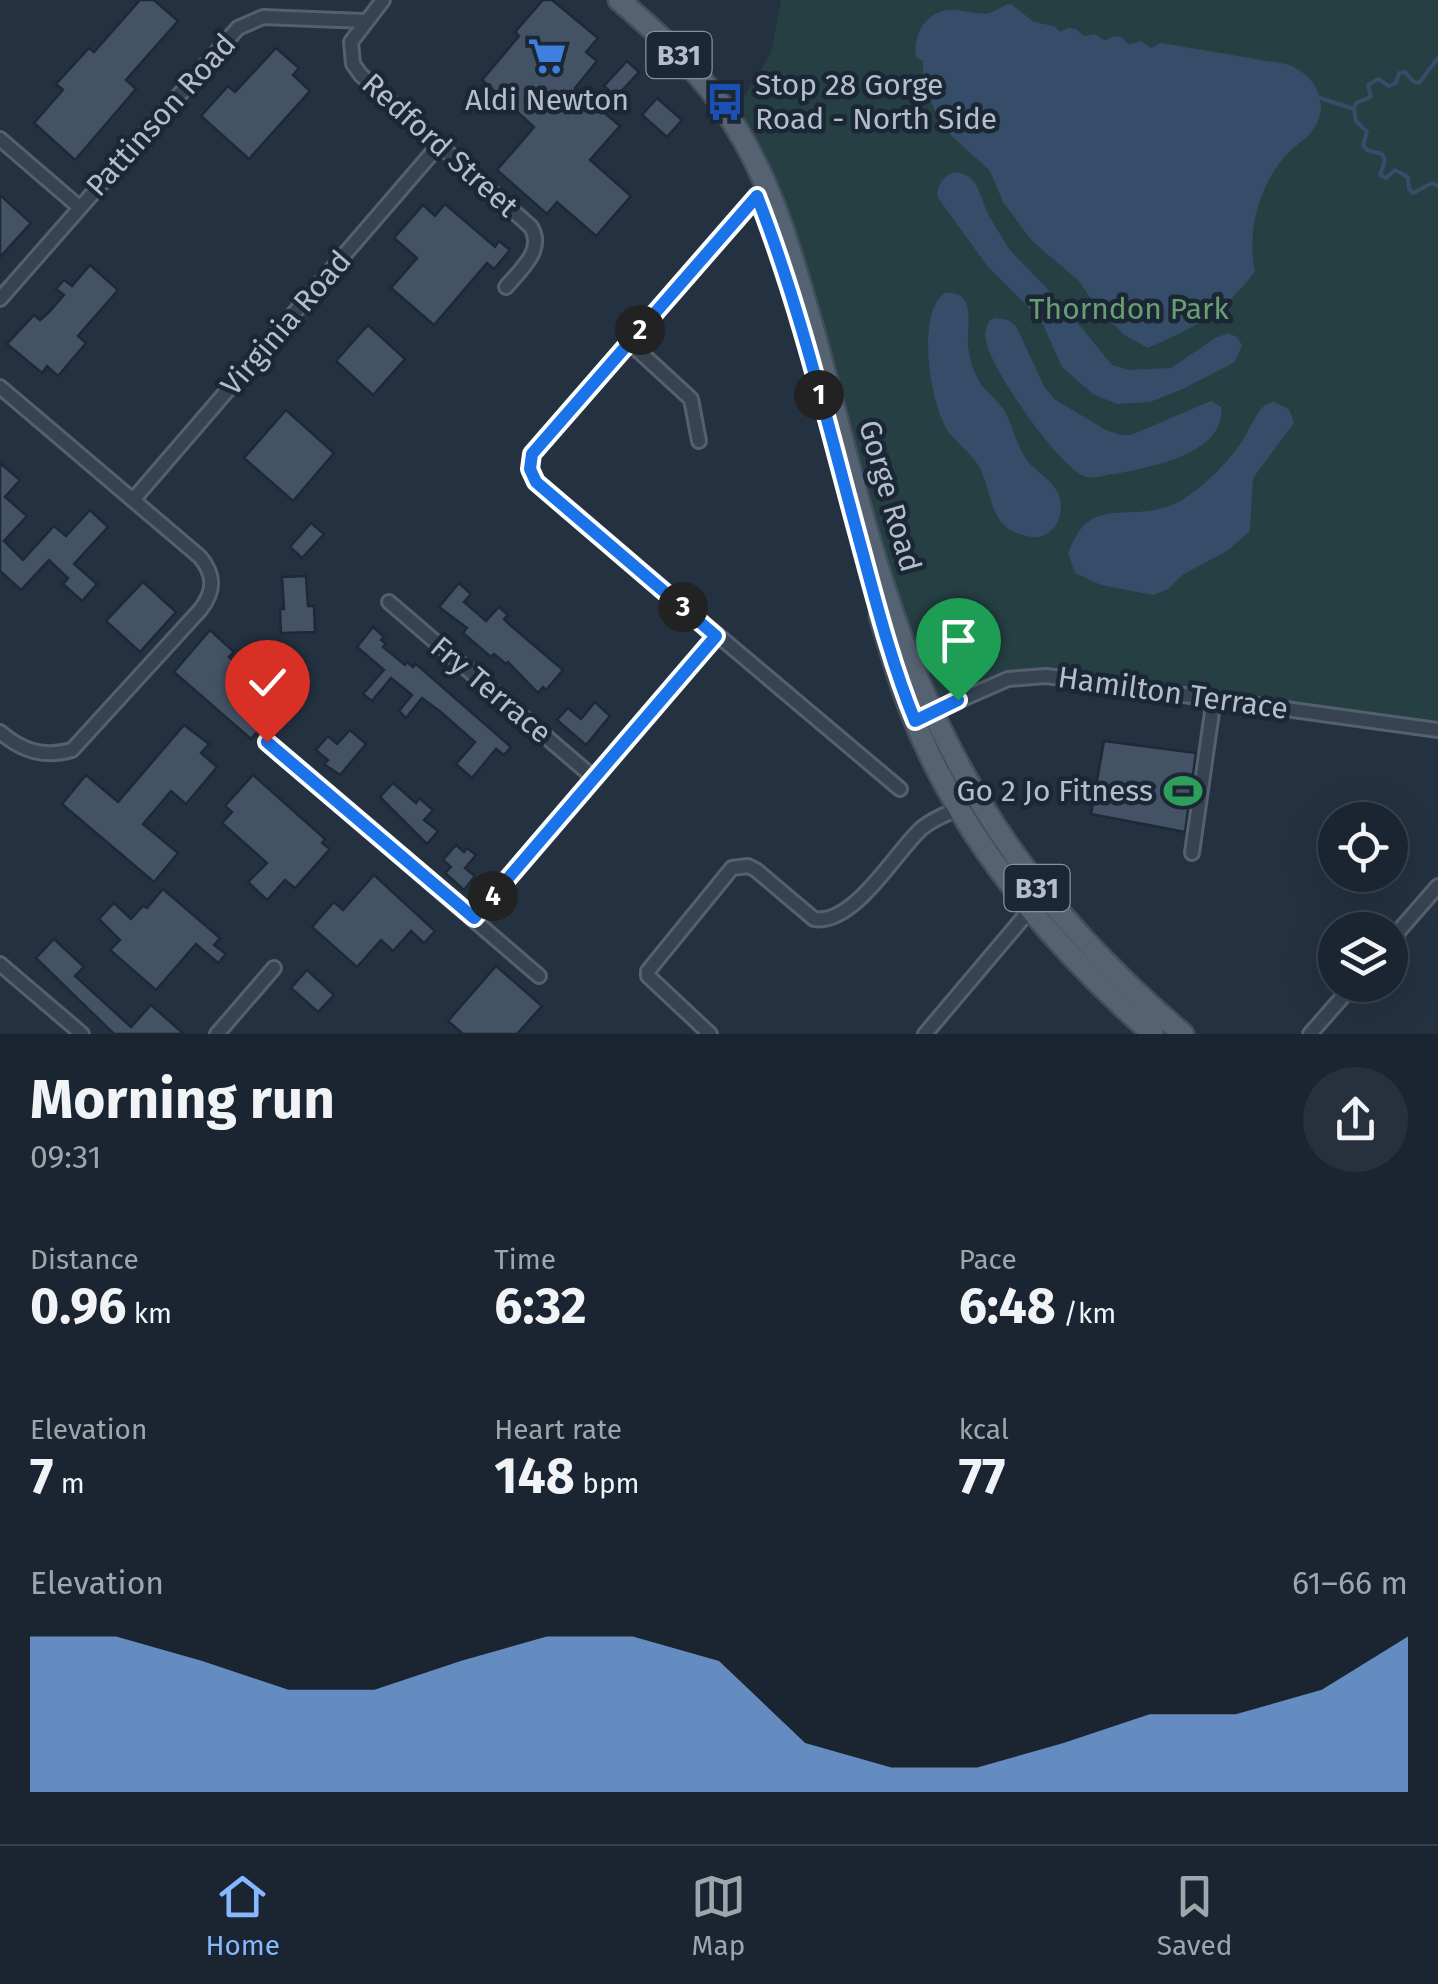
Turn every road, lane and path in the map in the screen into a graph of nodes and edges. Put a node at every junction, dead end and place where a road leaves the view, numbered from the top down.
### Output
1 (383, 0) edge
2 (600, 0) edge
3 (619, 0) edge
4 (364, 21) junction
5 (0, 139) edge
6 (439, 145) junction
7 (757, 196) junction
8 (79, 207) junction
9 (506, 287) dead end
10 (0, 299) edge
11 (629, 342) junction
12 (0, 387) edge
13 (698, 441) dead end
14 (134, 500) junction
15 (388, 602) dead end
16 (716, 636) junction
17 (1214, 698) junction
18 (924, 716) junction
19 (1438, 730) edge
20 (0, 732) edge
21 (267, 742) dead end
22 (594, 778) junction
23 (900, 789) dead end
24 (958, 809) junction
25 (1192, 853) dead end
26 (1438, 886) edge
27 (1029, 911) junction
28 (474, 918) junction
29 (1408, 921) edge
30 (0, 964) edge
31 (274, 968) dead end
32 (539, 976) dead end
33 (1337, 1002) edge
34 (82, 1034) edge
35 (217, 1034) edge
36 (710, 1034) edge
37 (925, 1034) edge
38 (1153, 1034) edge
39 (1182, 1034) edge
40 (1310, 1034) edge

1 - 4 street, Redford Street
2 - 7 main road, Gorge Road / B31
3 - 18 main road, Gorge Road / B31
4 - 6 street, Redford Street
4 - 8 street, Pattinson Road
5 - 8 street
6 - 9 street, Redford Street
6 - 14 street, Virginia Road
7 - 11 street
7 - 18 main road, Gorge Road / B31
8 - 10 street, Pattinson Road
11 - 13 street
11 - 16 street
12 - 14 street
14 - 20 street
15 - 22 street, Fry Terrace
16 - 22 street
16 - 23 street
17 - 18 street, Hamilton Terrace
17 - 19 street, Hamilton Terrace
17 - 25 street
18 - 24 main road, Gorge Road / B31
18 - 39 main road, Gorge Road / B31
21 - 28 street
22 - 28 street
24 - 27 main road, Gorge Road / B31
24 - 36 street
26 - 29 street
27 - 37 street
27 - 38 main road, Gorge Road / B31
28 - 32 street
30 - 34 street
31 - 35 street
33 - 40 street

